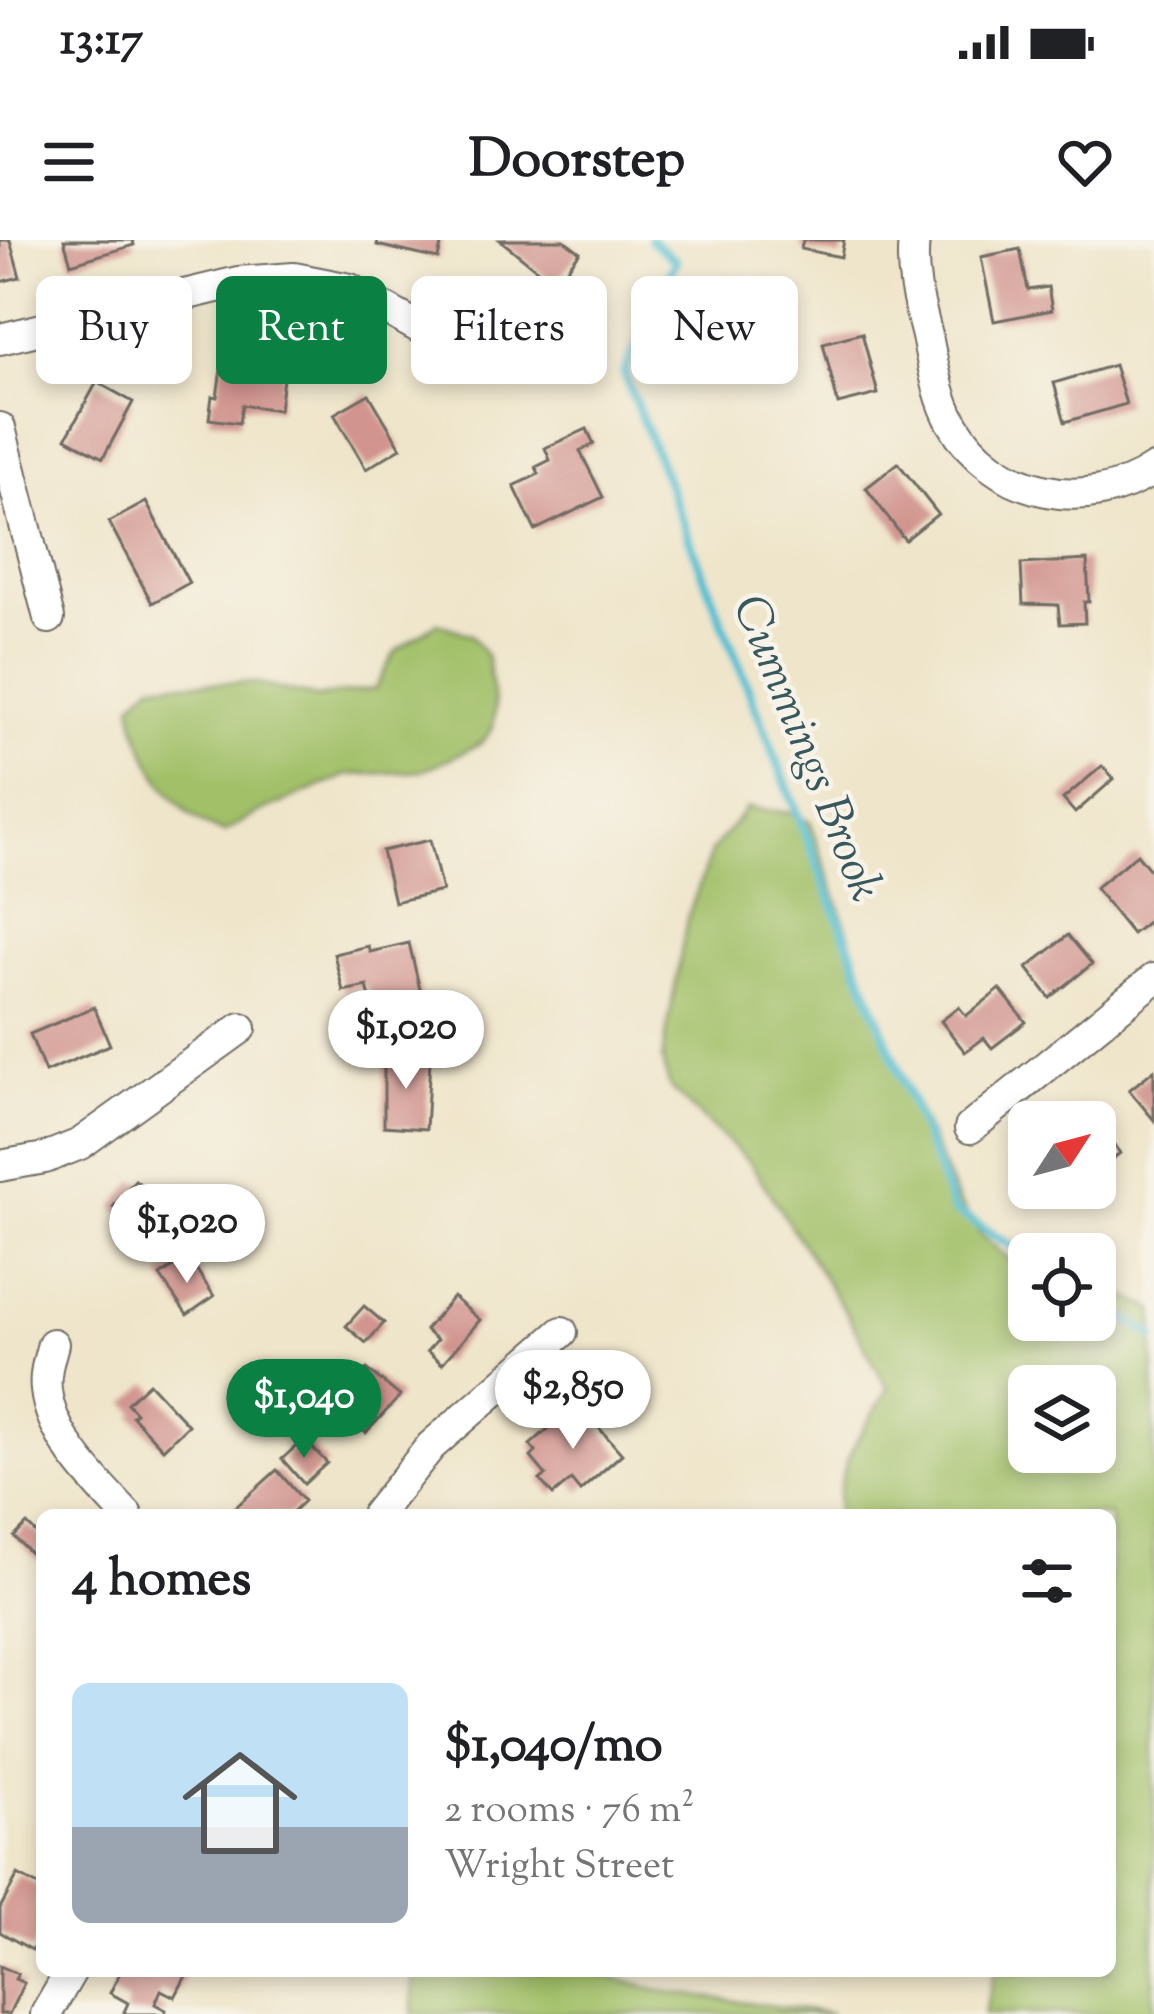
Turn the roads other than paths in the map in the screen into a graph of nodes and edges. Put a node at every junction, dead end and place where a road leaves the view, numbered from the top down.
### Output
1 (914, 240) edge
2 (411, 323) edge
3 (0, 339) edge
4 (0, 428) edge
5 (1154, 469) edge
6 (49, 618) dead end
7 (1154, 979) edge
8 (241, 1028) dead end
9 (970, 1128) dead end
10 (0, 1166) edge
11 (562, 1332) dead end
12 (53, 1344) dead end
13 (122, 1509) edge
14 (381, 1509) edge
15 (67, 1977) edge
16 (46, 2014) edge

1 - 5 street
2 - 3 street
4 - 6 street
7 - 9 street
8 - 10 street
11 - 14 street
12 - 13 street
15 - 16 street

